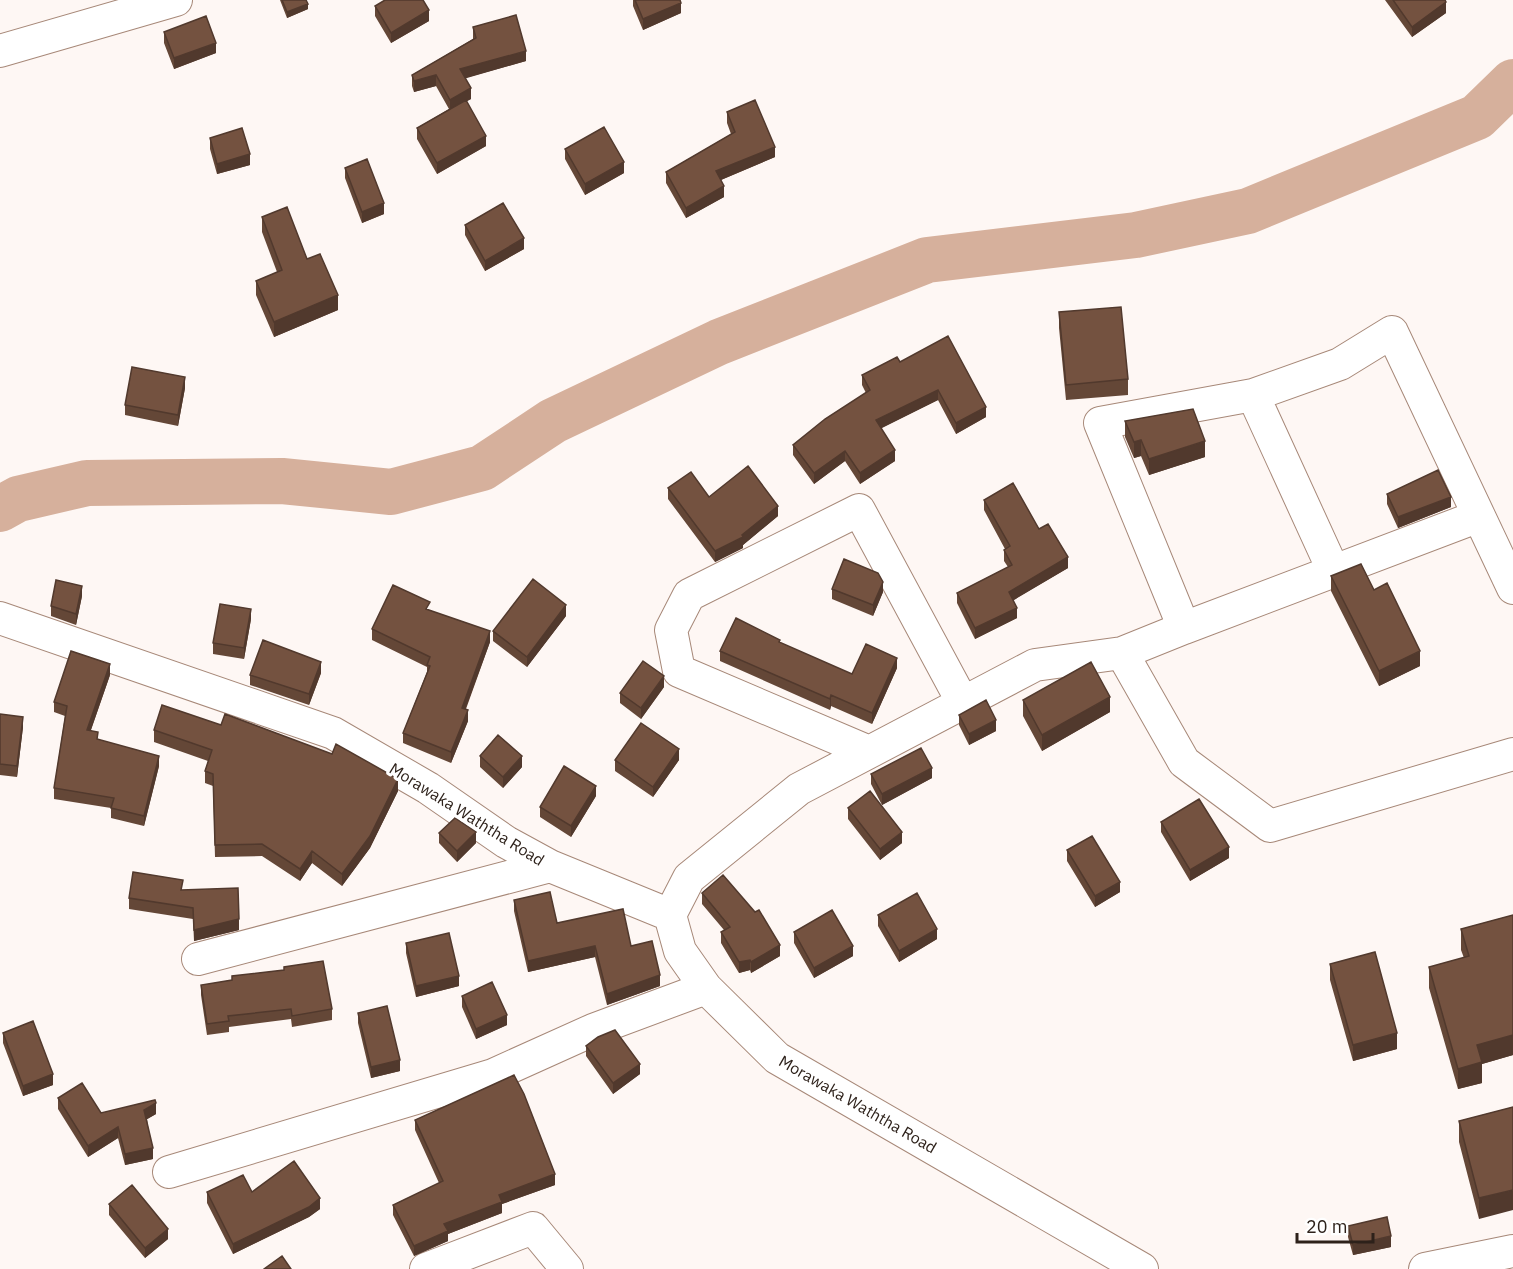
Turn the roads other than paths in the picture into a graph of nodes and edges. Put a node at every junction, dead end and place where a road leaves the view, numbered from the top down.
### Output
1 (176, 0) edge
2 (0, 51) edge
3 (1253, 396) junction
4 (1479, 516) junction
5 (1334, 572) junction
6 (1513, 588) edge
7 (0, 618) edge
8 (1184, 628) junction
9 (1122, 653) junction
10 (963, 703) junction
11 (869, 752) junction
12 (1513, 754) edge
13 (550, 866) junction
14 (670, 915) junction
15 (198, 959) dead end
16 (706, 988) junction
17 (169, 1172) dead end
18 (1513, 1251) edge
19 (426, 1269) edge
20 (567, 1269) edge
21 (1142, 1269) edge
22 (1425, 1269) edge

1 - 2 street
3 - 4 street
3 - 5 street
3 - 8 street
4 - 5 street
4 - 6 street
5 - 8 street
7 - 13 street, Morawaka Waththa Road
8 - 9 street
9 - 10 street
9 - 12 street
10 - 11 street
10 - 11 street
11 - 14 street
13 - 14 street, Morawaka Waththa Road
13 - 15 street
14 - 16 street, Morawaka Waththa Road
16 - 17 street
16 - 21 street, Morawaka Waththa Road
18 - 22 street
19 - 20 street

